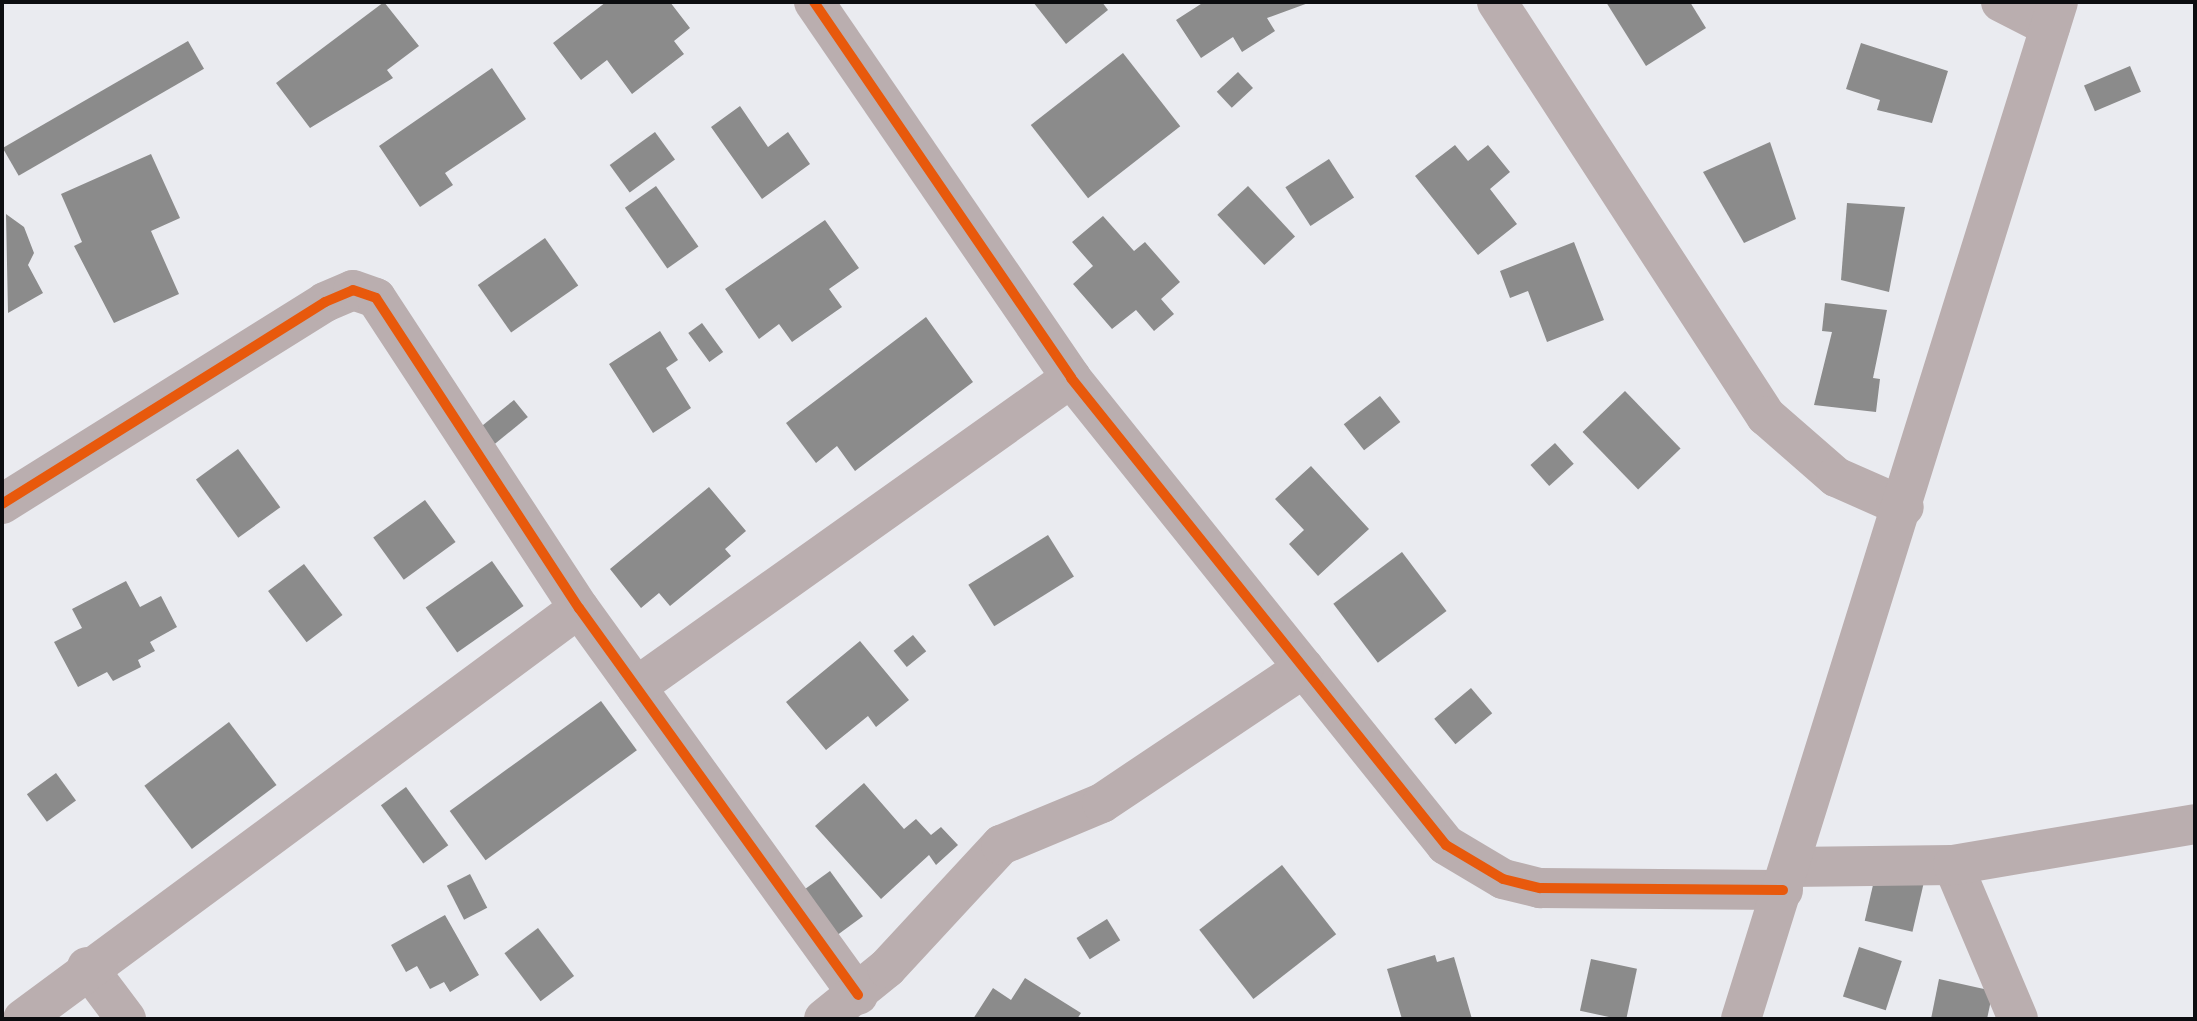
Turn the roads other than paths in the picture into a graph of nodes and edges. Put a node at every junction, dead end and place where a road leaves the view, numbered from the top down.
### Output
1 (814, 2) edge
2 (1497, 2) edge
3 (2001, 2) edge
4 (2054, 15) edge
5 (1071, 378) junction
6 (2, 504) edge
7 (1904, 507) junction
8 (579, 608) junction
9 (1304, 668) junction
10 (636, 687) junction
11 (2195, 824) edge
12 (1953, 865) junction
13 (1787, 879) junction
14 (87, 967) junction
15 (858, 995) junction
16 (23, 1019) edge
17 (126, 1019) edge
18 (824, 1019) edge
19 (1741, 1019) edge
20 (2018, 1019) edge

1 - 5 street
2 - 7 street
3 - 4 street
4 - 7 street
5 - 9 street
5 - 10 street
6 - 8 street
7 - 13 street
8 - 10 street
8 - 14 street
9 - 13 street
9 - 15 street
10 - 15 street
11 - 12 street
12 - 13 street
12 - 20 street
13 - 19 street
14 - 16 street
14 - 17 street
15 - 18 street

